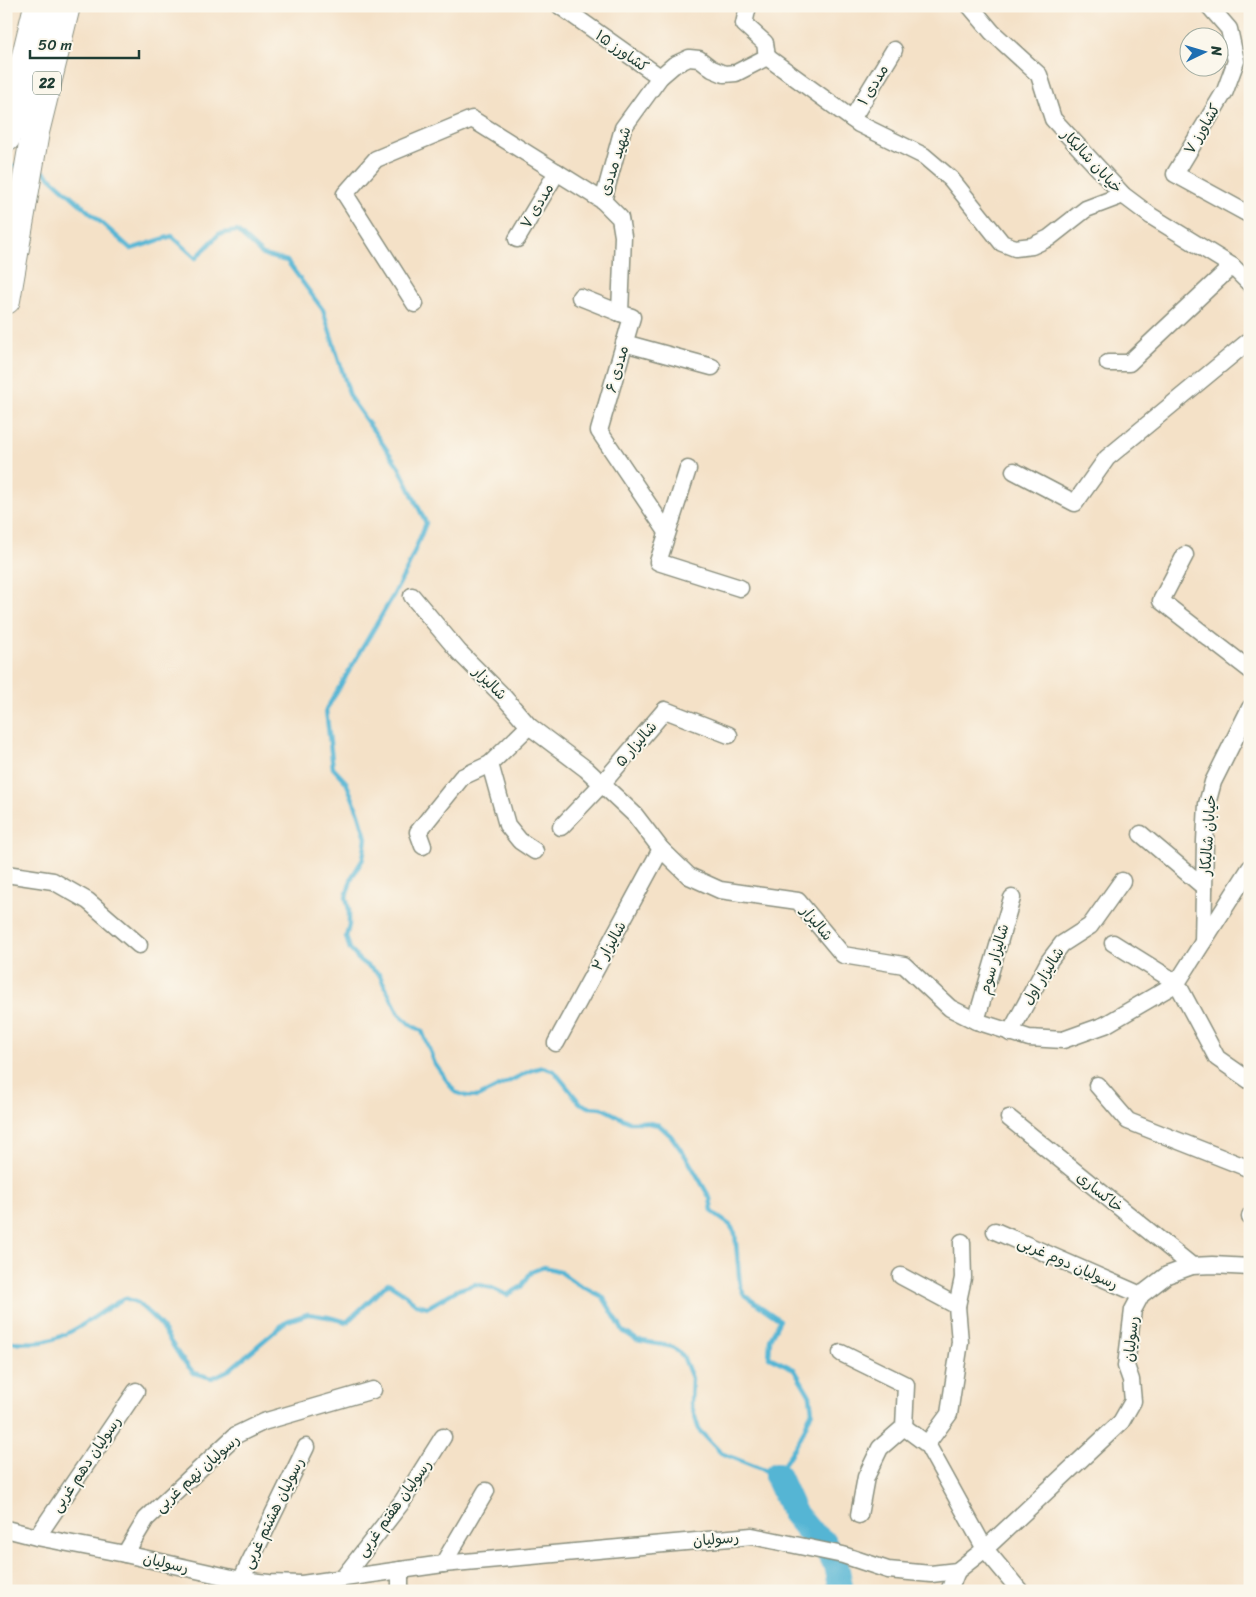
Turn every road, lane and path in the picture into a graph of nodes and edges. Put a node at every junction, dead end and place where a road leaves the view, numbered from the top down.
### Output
1 (38, 6) edge
2 (66, 6) edge
3 (560, 6) edge
4 (748, 6) edge
5 (970, 6) edge
6 (1209, 6) edge
7 (894, 50) dead end
8 (767, 57) junction
9 (660, 78) junction
10 (852, 120) junction
11 (7, 130) edge
12 (557, 172) junction
13 (1123, 194) junction
14 (602, 201) junction
15 (1250, 215) edge
16 (517, 239) dead end
17 (1232, 266) junction
18 (1250, 284) edge
19 (580, 297) dead end
20 (6, 300) edge
21 (415, 304) dead end
22 (620, 313) junction
23 (1250, 340) edge
24 (624, 343) junction
25 (1108, 363) dead end
26 (712, 367) dead end
27 (688, 469) dead end
28 (1014, 470) dead end
29 (667, 532) junction
30 (1185, 555) dead end
31 (740, 588) dead end
32 (412, 596) dead end
33 (1250, 670) edge
34 (1250, 708) edge
35 (530, 726) junction
36 (729, 735) dead end
37 (490, 764) junction
38 (602, 784) junction
39 (561, 827) dead end
40 (1140, 834) dead end
41 (423, 846) dead end
42 (661, 849) junction
43 (535, 851) dead end
44 (1250, 868) edge
45 (6, 874) edge
46 (1122, 881) dead end
47 (1204, 887) junction
48 (1012, 898) dead end
49 (1203, 942) junction
50 (1113, 943) dead end
51 (138, 945) dead end
52 (1177, 983) junction
53 (976, 1021) junction
54 (1010, 1033) junction
55 (556, 1043) dead end
56 (1250, 1081) edge
57 (1097, 1085) dead end
58 (1009, 1118) dead end
59 (1250, 1169) edge
60 (995, 1231) dead end
61 (962, 1242) dead end
62 (1192, 1266) junction
63 (1250, 1267) edge
64 (901, 1276) dead end
65 (1141, 1294) junction
66 (957, 1306) junction
67 (841, 1353) dead end
68 (373, 1390) dead end
69 (136, 1391) dead end
70 (904, 1427) junction
71 (443, 1437) dead end
72 (927, 1444) junction
73 (306, 1447) dead end
74 (486, 1492) dead end
75 (859, 1515) dead end
76 (6, 1529) edge
77 (37, 1537) junction
78 (985, 1549) junction
79 (125, 1554) junction
80 (443, 1564) junction
81 (400, 1570) junction
82 (957, 1571) junction
83 (343, 1578) junction
84 (241, 1580) junction
85 (301, 1587) edge
86 (400, 1591) edge
87 (948, 1591) edge
88 (1020, 1591) edge

1 - 11 highway, 22
2 - 20 highway, 22
3 - 9 street, کشاورز ۱۵
4 - 8 street
5 - 13 street, خیابان شالیکار
6 - 15 street, کشاورز ۷
7 - 10 street, مددی ۱
8 - 9 street, شهید مددی
8 - 10 street
9 - 14 street, شهید مددی
10 - 13 street
12 - 14 street, شهید مددی
12 - 16 street, مددی ۷
12 - 21 street, شهید مددی
13 - 17 street, خیابان شالیکار
14 - 22 street
17 - 18 street, خیابان شالیکار
17 - 25 street
19 - 22 street
22 - 24 street, مددی ۶
23 - 28 street
24 - 26 street
24 - 29 street, مددی ۶
27 - 29 street
29 - 31 street
30 - 33 street
32 - 35 street, شالیزار
34 - 47 street, خیابان شالیکار
35 - 37 street
35 - 38 street, شالیزار
36 - 38 street, شالیزار ۵
37 - 41 street
37 - 43 street
38 - 39 street
38 - 42 street, شالیزار
40 - 47 street
42 - 53 street, شالیزار
42 - 55 street, شالیزار ۲
44 - 49 street
45 - 51 street
46 - 54 street, شالیزار اول
47 - 49 street, خیابان شالیکار
48 - 53 street, شالیزار سوم
49 - 52 street
50 - 52 street
52 - 54 street, شالیزار
52 - 56 street
53 - 54 street, شالیزار
57 - 59 street
58 - 62 street, خاکساری
60 - 65 street, رسولیان دوم غربی
61 - 66 street
62 - 63 street, رسولیان
62 - 65 street, رسولیان
64 - 66 street
65 - 78 street, رسولیان
66 - 72 street
67 - 70 street
68 - 79 street, رسولیان نهم غربی
69 - 77 street, رسولیان دهم غربی
70 - 72 street
70 - 75 street
71 - 83 street, رسولیان هفتم غربی
72 - 78 street
73 - 84 street, رسولیان هشتم غربی
74 - 80 street
76 - 77 street, رسولیان
77 - 79 street, رسولیان
78 - 82 street, رسولیان
78 - 88 street
79 - 84 street, رسولیان
80 - 81 street, رسولیان
80 - 82 street, رسولیان
81 - 83 street, رسولیان
81 - 86 street
82 - 87 street
83 - 85 street, رسولیان
84 - 85 street, رسولیان

